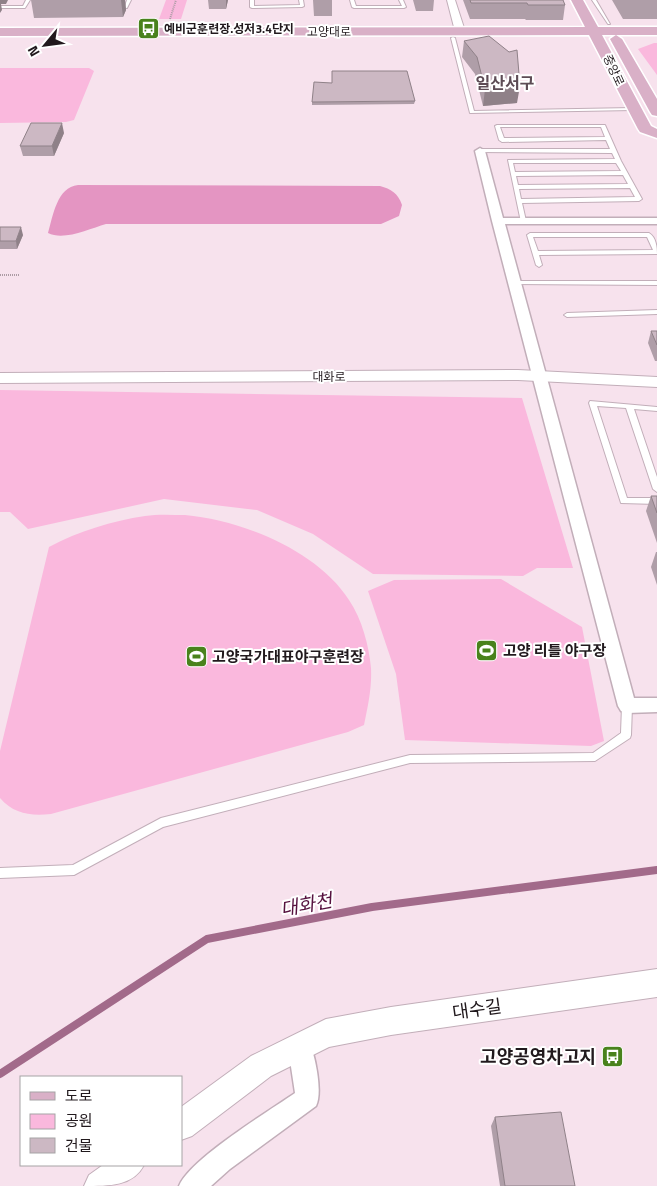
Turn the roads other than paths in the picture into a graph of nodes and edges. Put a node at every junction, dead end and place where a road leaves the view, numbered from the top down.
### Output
1 (120, 0) edge
2 (129, 0) edge
3 (252, 0) edge
4 (301, 0) edge
5 (352, 0) edge
6 (401, 0) edge
7 (451, 0) edge
8 (596, 0) edge
9 (27, 1) edge
10 (0, 2) edge
11 (579, 2) edge
12 (108, 6) dead end
13 (0, 7) edge
14 (611, 27) junction
15 (657, 30) edge
16 (552, 31) junction
17 (0, 32) edge
18 (456, 35) junction
19 (596, 35) junction
20 (528, 38) junction
21 (657, 38) edge
22 (0, 39) edge
23 (657, 42) edge
24 (608, 57) junction
25 (636, 74) junction
26 (633, 109) junction
27 (657, 112) edge
28 (657, 134) edge
29 (608, 138) junction
30 (614, 151) junction
31 (480, 152) joint
32 (618, 161) junction
33 (625, 173) junction
34 (513, 174) junction
35 (632, 186) junction
36 (516, 187) junction
37 (520, 201) junction
38 (497, 221) junction
39 (523, 221) junction
40 (657, 221) edge
41 (657, 252) edge
42 (535, 253) junction
43 (539, 265) dead end
44 (514, 283) junction
45 (657, 283) edge
46 (657, 312) edge
47 (567, 315) dead end
48 (540, 376) junction
49 (0, 378) edge
50 (657, 382) edge
51 (629, 406) junction
52 (657, 409) edge
53 (657, 489) edge
54 (657, 501) edge
55 (627, 706) junction
56 (657, 706) edge
57 (0, 873) edge
58 (657, 983) edge
59 (300, 1047) junction
60 (182, 1124) edge
61 (127, 1166) edge
62 (100, 1186) edge
63 (192, 1186) edge

1 - 2 lane
2 - 12 lane
3 - 4 lane
5 - 6 lane
7 - 18 street
8 - 14 main road, 중앙로
9 - 10 lane
9 - 13 lane
11 - 16 main road
11 - 19 main road, 중앙로
14 - 15 main road, 고양대로
14 - 15 main road
14 - 19 main road, 고양대로
14 - 21 main road, 고양대로
14 - 25 main road, 중앙로
16 - 18 main road, 고양대로
16 - 19 main road, 고양대로
17 - 18 main road, 고양대로
18 - 20 main road, 고양대로
18 - 22 main road, 고양대로
18 - 26 lane
19 - 20 main road, 고양대로
19 - 24 main road, 중앙로
20 - 24 main road
23 - 25 main road
24 - 26 main road, 중앙로
25 - 27 main road, 중앙로
26 - 28 main road, 중앙로
29 - 29 lane
29 - 30 lane
30 - 31 lane
30 - 32 lane
31 - 38 street
32 - 33 lane
32 - 34 lane
33 - 34 lane
33 - 35 lane
34 - 36 lane
35 - 36 lane
35 - 37 lane
36 - 37 lane
37 - 39 lane
38 - 39 street
38 - 44 street
39 - 40 street
41 - 42 lane
41 - 42 lane
42 - 43 lane
44 - 45 lane
44 - 48 street
46 - 47 lane
48 - 49 street, 대화로
48 - 50 street, 대화로
48 - 55 street
51 - 52 lane
51 - 53 lane
51 - 54 lane
55 - 56 street
55 - 57 lane
58 - 59 street, 대수길
59 - 60 street, 대수길
59 - 63 street
61 - 62 street

